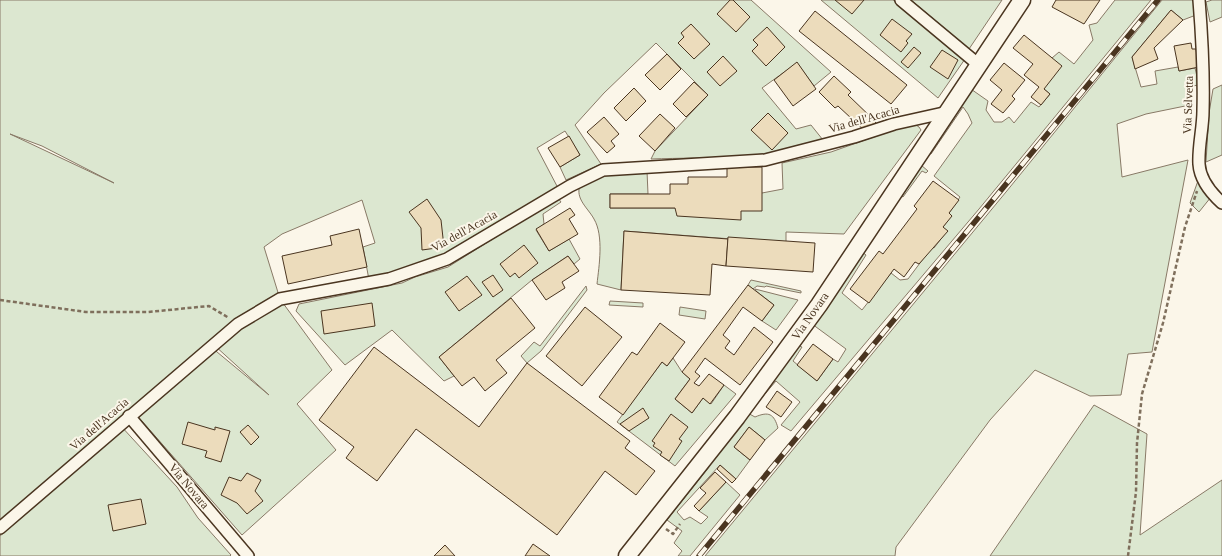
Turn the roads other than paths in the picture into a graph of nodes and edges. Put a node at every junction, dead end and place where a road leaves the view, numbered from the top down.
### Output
1 (901, 0) edge
2 (1022, 0) edge
3 (1199, 0) edge
4 (978, 64) junction
5 (948, 112) junction
6 (1222, 203) edge
7 (129, 416) junction
8 (0, 528) edge
9 (248, 556) edge
10 (627, 556) edge

1 - 4 street
2 - 4 main road, Via Novara
3 - 6 street, Via Selvetta
4 - 5 main road, Via Novara
5 - 7 street, Via dell'Acacia
5 - 10 main road, Via Novara
7 - 8 street, Via dell'Acacia
7 - 9 street, Via Novara

